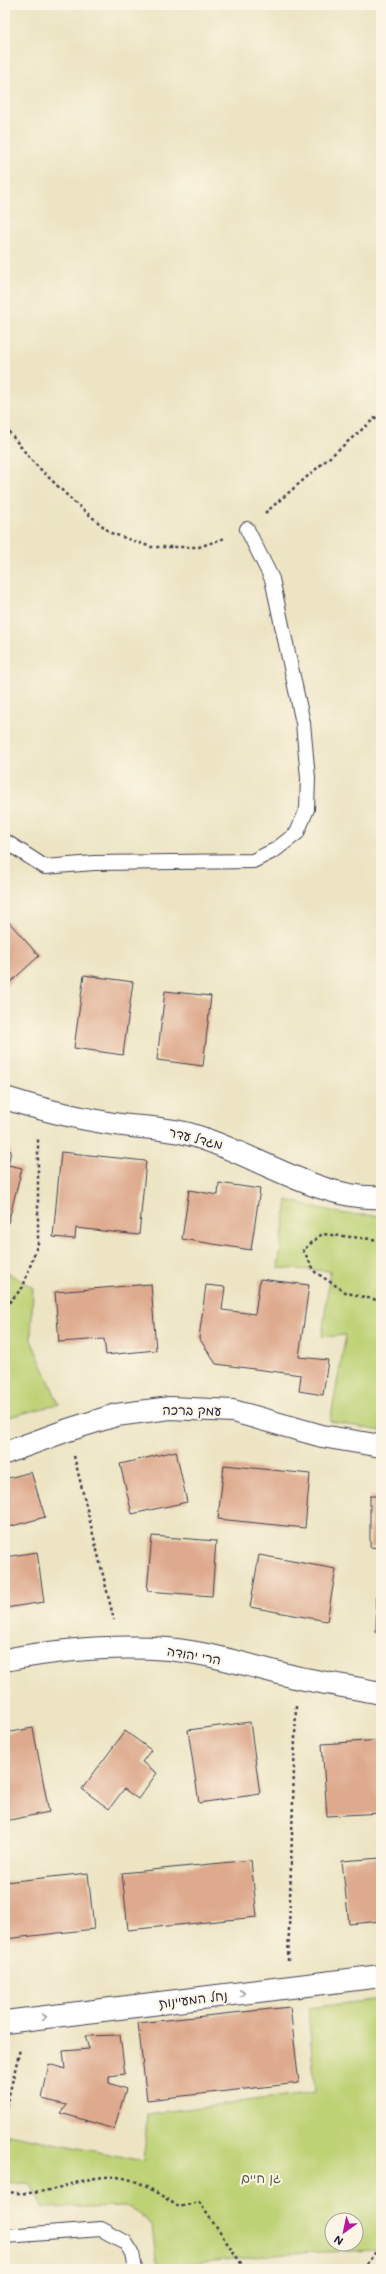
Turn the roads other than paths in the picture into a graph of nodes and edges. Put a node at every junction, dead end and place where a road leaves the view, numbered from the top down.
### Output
1 (247, 529) road end
2 (5, 841) edge
3 (5, 1098) edge
4 (381, 1197) edge
5 (381, 1446) edge
6 (5, 1453) edge
7 (5, 1660) edge
8 (381, 1692) edge
9 (381, 1976) edge
10 (5, 2022) edge
11 (5, 2236) edge
12 (135, 2269) edge

1 - 2 lane
3 - 4 street, מגדל עדר
5 - 6 street, עמק ברכה
7 - 8 street, הרי יהודה
10 -> 9 street, נחל המעיינות
11 - 12 lane

